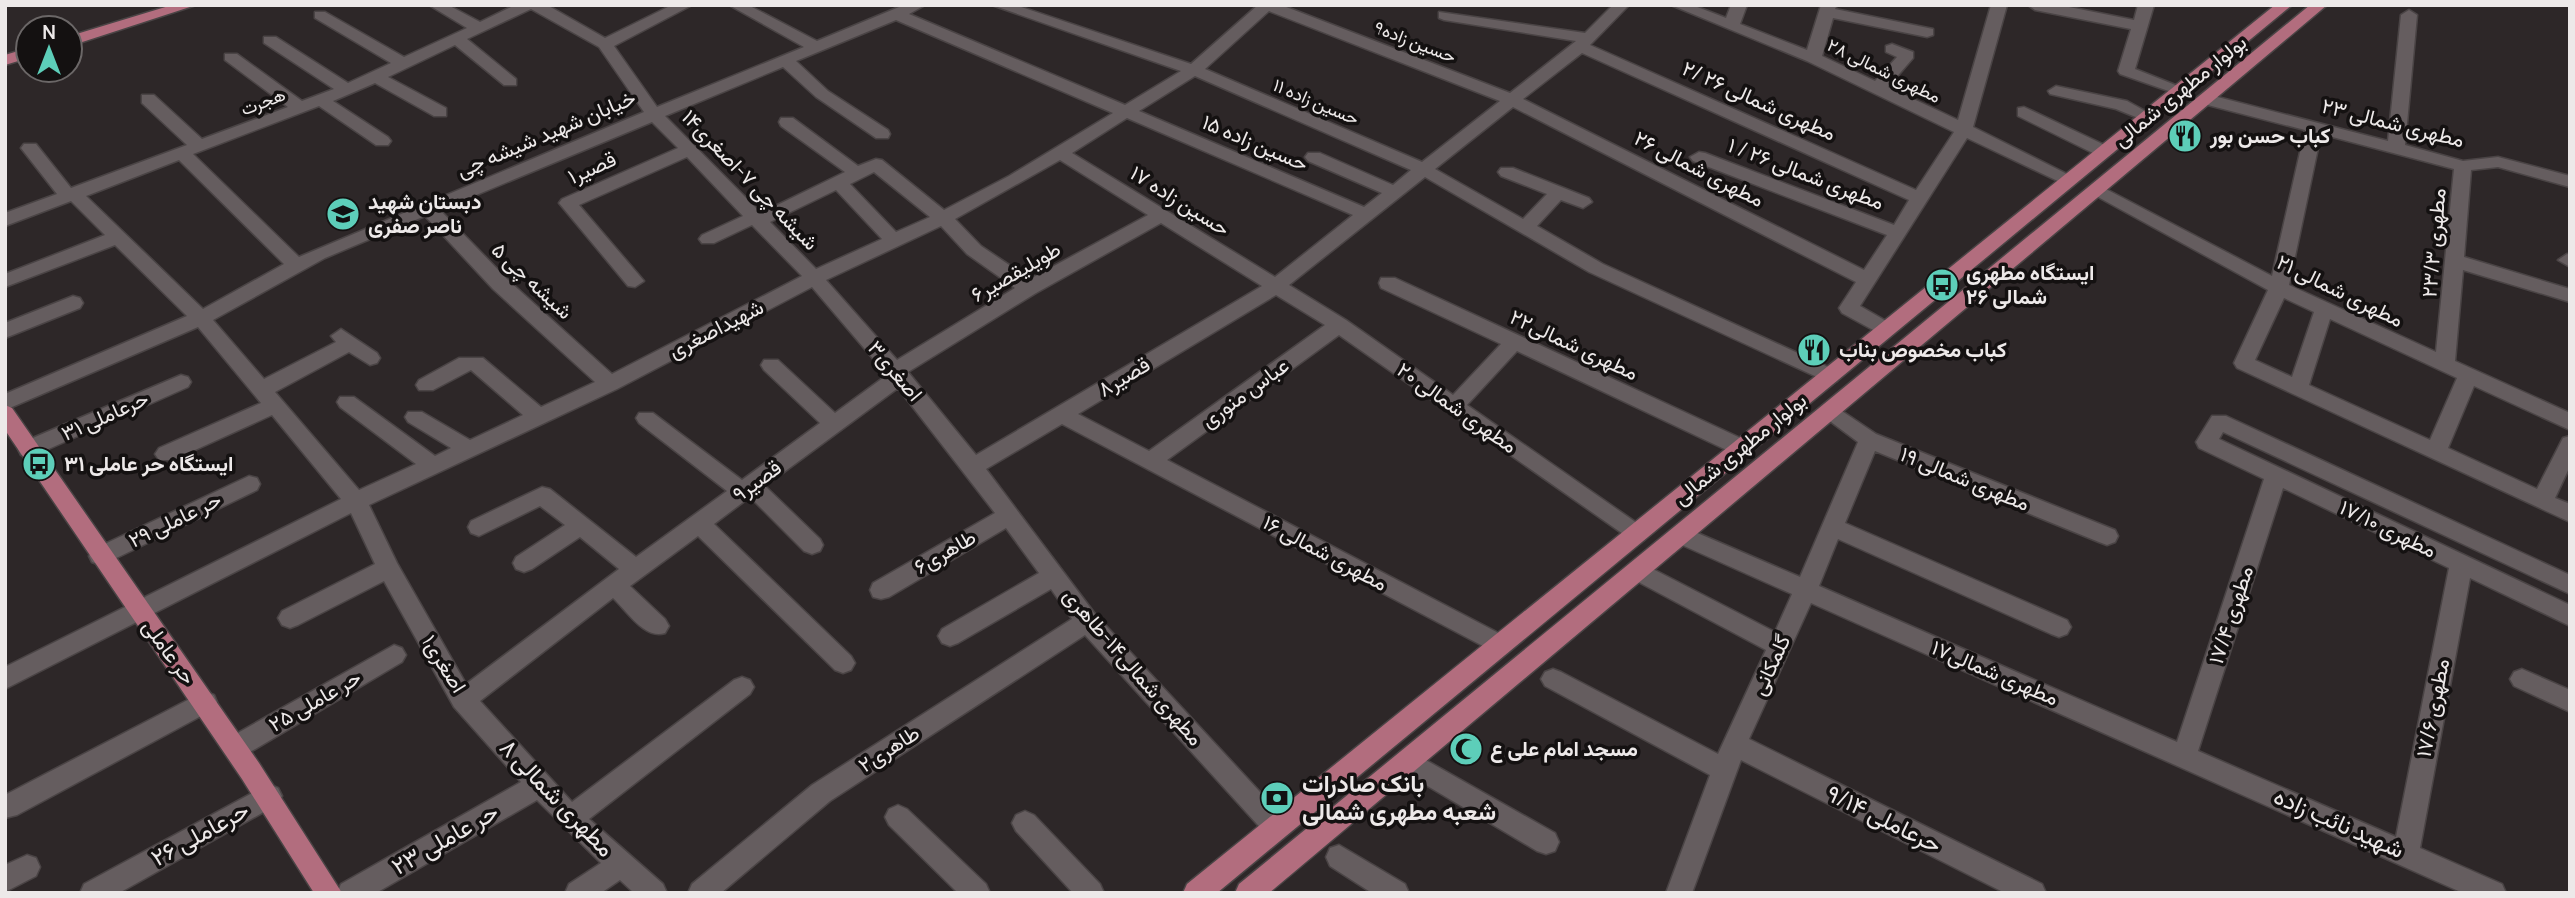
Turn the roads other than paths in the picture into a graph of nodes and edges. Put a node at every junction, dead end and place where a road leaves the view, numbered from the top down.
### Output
1 (148, 5) edge
2 (189, 5) edge
3 (436, 5) edge
4 (528, 5) edge
5 (535, 5) edge
6 (685, 5) edge
7 (736, 5) edge
8 (918, 5) edge
9 (999, 5) edge
10 (1266, 5) edge
11 (1622, 5) edge
12 (1678, 5) edge
13 (1739, 5) edge
14 (1999, 5) edge
15 (2035, 5) edge
16 (2146, 5) edge
17 (2285, 5) edge
18 (2320, 5) edge
19 (1828, 8) edge
20 (320, 15) dead end
21 (896, 15) junction
22 (1444, 15) dead end
23 (2409, 15) dead end
24 (84, 24) edge
25 (2260, 25) junction
26 (1731, 26) junction
27 (2138, 26) junction
28 (480, 28) junction
29 (1927, 32) dead end
30 (2284, 35) junction
31 (84, 37) edge
32 (457, 39) junction
33 (270, 40) dead end
34 (1584, 42) junction
35 (605, 44) junction
36 (817, 47) junction
37 (1892, 49) dead end
38 (231, 57) dead end
39 (1813, 58) junction
40 (785, 60) junction
41 (403, 63) junction
42 (1194, 70) junction
43 (376, 76) junction
44 (510, 82) dead end
45 (1877, 89) junction
46 (347, 90) junction
47 (2180, 90) junction
48 (2056, 91) dead end
49 (148, 99) dead end
50 (1510, 99) junction
51 (2206, 99) junction
52 (321, 100) junction
53 (300, 108) junction
54 (440, 112) dead end
55 (2024, 112) dead end
56 (1126, 113) junction
57 (654, 114) junction
58 (2147, 117) junction
59 (787, 122) dead end
60 (2314, 127) junction
61 (1963, 131) junction
62 (882, 134) dead end
63 (382, 141) dead end
64 (30, 148) dead end
65 (2396, 148) junction
66 (690, 149) junction
67 (191, 150) junction
68 (2105, 152) junction
69 (1062, 154) junction
70 (1314, 157) dead end
71 (1699, 157) dead end
72 (2463, 166) junction
73 (1423, 169) junction
74 (1507, 172) dead end
75 (857, 173) junction
76 (2070, 180) junction
77 (2570, 182) edge
78 (838, 183) junction
79 (2096, 191) junction
80 (1394, 192) junction
81 (1558, 192) junction
82 (71, 195) junction
83 (1920, 198) junction
84 (1583, 202) dead end
85 (427, 208) junction
86 (1366, 214) junction
87 (1162, 215) junction
88 (943, 218) junction
89 (757, 219) junction
90 (5, 220) edge
91 (1525, 228) junction
92 (1898, 233) junction
93 (118, 237) junction
94 (708, 240) dead end
95 (894, 241) junction
96 (2455, 261) junction
97 (298, 267) junction
98 (814, 278) junction
99 (1867, 280) junction
100 (5, 281) edge
101 (635, 281) dead end
102 (1388, 283) dead end
103 (1274, 287) junction
104 (1029, 288) junction
105 (2279, 288) junction
106 (2570, 296) edge
107 (73, 303) dead end
108 (2324, 309) junction
109 (201, 318) junction
110 (1339, 326) junction
111 (1886, 330) junction
112 (5, 331) edge
113 (1514, 342) junction
114 (370, 358) dead end
115 (771, 365) dead end
116 (2445, 365) junction
117 (898, 374) junction
118 (1830, 376) junction
119 (2468, 376) junction
120 (181, 382) dead end
121 (610, 384) junction
122 (426, 385) dead end
123 (2298, 389) junction
124 (269, 397) junction
125 (347, 402) dead end
126 (5, 403) edge
127 (1454, 406) junction
128 (1830, 411) junction
129 (5, 414) edge
130 (1061, 414) junction
131 (415, 417) dead end
132 (539, 417) junction
133 (646, 418) dead end
134 (2570, 422) edge
135 (834, 424) junction
136 (1869, 440) junction
137 (2570, 444) edge
138 (1742, 448) junction
139 (28, 449) junction
140 (469, 449) junction
141 (2435, 453) junction
142 (166, 454) dead end
143 (1150, 461) junction
144 (434, 466) junction
145 (973, 467) junction
146 (2276, 476) junction
147 (249, 484) dead end
148 (747, 488) junction
149 (356, 501) junction
150 (2542, 502) junction
151 (2570, 514) edge
152 (1009, 515) junction
153 (699, 523) junction
154 (582, 525) junction
155 (1831, 526) junction
156 (479, 527) dead end
157 (1636, 534) junction
158 (1681, 535) junction
159 (2106, 536) dead end
160 (812, 545) dead end
161 (100, 556) junction
162 (524, 563) dead end
163 (2461, 564) junction
164 (388, 568) junction
165 (636, 569) junction
166 (1637, 571) junction
167 (1054, 576) junction
168 (614, 585) junction
169 (2570, 585) edge
170 (881, 590) dead end
171 (1805, 592) junction
172 (140, 612) junction
173 (2570, 616) edge
174 (290, 618) dead end
175 (1087, 621) junction
176 (657, 626) dead end
177 (2059, 627) dead end
178 (950, 636) dead end
179 (1500, 645) junction
180 (1779, 645) junction
181 (394, 656) dead end
182 (843, 663) dead end
183 (5, 679) edge
184 (1553, 679) dead end
185 (2522, 679) dead end
186 (742, 687) dead end
187 (1444, 690) junction
188 (463, 700) junction
189 (205, 702) junction
190 (2570, 702) edge
191 (1469, 710) junction
192 (1734, 744) junction
193 (236, 747) junction
194 (2185, 754) junction
195 (1408, 761) junction
196 (1724, 770) junction
197 (540, 785) junction
198 (269, 796) junction
199 (8, 807) dead end
200 (898, 817) dead end
201 (570, 818) junction
202 (1025, 823) dead end
203 (1276, 827) junction
204 (1546, 842) dead end
205 (2406, 853) junction
206 (1339, 857) dead end
207 (622, 864) junction
208 (93, 893) edge
209 (329, 893) edge
210 (350, 893) edge
211 (578, 893) edge
212 (654, 893) edge
213 (701, 893) edge
214 (976, 893) edge
215 (1091, 893) edge
216 (1196, 893) edge
217 (1248, 893) edge
218 (1396, 893) edge
219 (1679, 893) edge
220 (2033, 893) edge
221 (2493, 893) edge

1 - 24 main road
2 - 31 main road
3 - 28 street
4 - 28 street, هجرت
5 - 35 street
6 - 35 street
7 - 36 street
8 - 21 street, خیابان شهید شیشه چی
9 - 42 street, حسین زاده ۱۱
10 - 42 street, شهیداصغری
10 - 50 street, حسین زاده۹
11 - 34 street, قصیر۸
12 - 26 street, مطهری شمالی ۲۸
13 - 26 street
14 - 61 street
15 - 27 street
16 - 27 street
17 - 25 main road, بولوار مطهری شمالی
18 - 30 main road, بولوار مطهری شمالی
19 - 29 street
19 - 39 street
20 - 41 street
21 - 36 street, خیابان شهید شیشه چی
21 - 56 street, حسین زاده ۱۵
22 - 34 street, مطهری شمالی ۲۶ /۲
23 - 65 street
25 - 30 main road
25 - 47 main road, بولوار مطهری شمالی
26 - 39 street, مطهری شمالی ۲۸
27 - 47 street
28 - 32 street, هجرت
30 - 51 main road, بولوار مطهری شمالی
32 - 41 street, هجرت
32 - 44 street
33 - 46 street
34 - 50 street, قصیر۸
34 - 83 street, مطهری شمالی ۲۶ /۲
35 - 57 street, شیشه چی ۷-اصغری۱۴
36 - 40 street, خیابان شهید شیشه چی
37 - 45 street
38 - 53 street
39 - 45 street, مطهری شمالی ۲۸
40 - 57 street, خیابان شهید شیشه چی
40 - 62 street
41 - 43 street, هجرت
42 - 56 street, شهیداصغری
42 - 73 street, حسین زاده ۱۱
43 - 46 street, هجرت
43 - 54 street
45 - 61 street, مطهری شمالی ۲۸
46 - 52 street, هجرت
47 - 58 main road, بولوار مطهری شمالی
48 - 58 street
49 - 67 street
50 - 73 street, قصیر۸
50 - 99 street, مطهری شمالی ۲۶
51 - 60 street, مطهری شمالی ۲۳
51 - 79 main road, بولوار مطهری شمالی
52 - 53 street, هجرت
52 - 63 street
53 - 67 street, هجرت
55 - 68 street
56 - 69 street, شهیداصغری
56 - 86 street, حسین زاده ۱۵
57 - 66 street, شیشه چی ۷-اصغری۱۴
57 - 85 street, خیابان شهید شیشه چی
58 - 68 main road, بولوار مطهری شمالی
59 - 75 street
60 - 65 street, مطهری شمالی ۲۳
60 - 105 street
61 - 76 street, مطهری شمالی ۲۸
61 - 83 street
64 - 82 street, اصغری۱
65 - 72 street, مطهری شمالی ۲۳
66 - 89 street, شیشه چی ۷-اصغری۱۴
66 - 101 street, قصیر۱
67 - 82 street, هجرت
67 - 97 street
68 - 76 main road, بولوار مطهری شمالی
69 - 87 street, حسین زاده ۱۷
69 - 88 street, شهیداصغری
70 - 80 street
71 - 92 street, مطهری شمالی ۲۶ / ۱
72 - 77 street, مطهری شمالی ۲۳
72 - 96 street, مطهری ۲۳/۳
73 - 80 street, قصیر۸
73 - 91 street, حسین زاده ۱۱
74 - 81 street
75 - 78 street
75 - 88 street
76 - 111 main road, بولوار مطهری شمالی
78 - 89 street
78 - 95 street
79 - 105 street, مطهری شمالی ۲۱
79 - 128 main road, بولوار مطهری شمالی
80 - 86 street, قصیر۸
81 - 84 street
81 - 91 street
82 - 90 street, هجرت
82 - 93 street, اصغری۱
83 - 92 street
85 - 97 street, خیابان شهید شیشه چی
85 - 121 street, شیشه چی ۵
86 - 103 street, قصیر۸
87 - 103 street, حسین زاده ۱۷
87 - 104 street, طویلیقصیر۶
88 - 95 street, شهیداصغری
88 - 104 street
89 - 94 street
89 - 98 street, شیشه چی ۷-اصغری۱۴
91 - 118 street, حسین زاده ۱۱
92 - 99 street
93 - 100 street
93 - 109 street, اصغری۱
95 - 98 street, شهیداصغری
96 - 106 street
96 - 116 street, مطهری ۲۳/۳
97 - 109 street, خیابان شهید شیشه چی
98 - 117 street, اصغری۳
98 - 121 street, شهیداصغری
99 - 111 street
102 - 113 street, مطهری شمالی۲۲
103 - 110 street, مطهری شمالی ۲۰
103 - 130 street, قصیر۸
104 - 117 street, طویلیقصیر۶
105 - 108 street, مطهری شمالی ۲۱
105 - 123 street
107 - 112 street
108 - 116 street, مطهری شمالی ۲۱
108 - 123 street
109 - 124 street, اصغری۱
109 - 126 street, خیابان شهید شیشه چی
110 - 127 street, مطهری شمالی ۲۰
110 - 143 street, عباس منوری
111 - 118 main road, بولوار مطهری شمالی
113 - 127 street
113 - 138 street, مطهری شمالی۲۲
114 - 124 street
115 - 135 street
116 - 119 street, مطهری شمالی ۲۱
117 - 135 street, قصیر۹
117 - 145 street, اصغری۳
118 - 138 main road, بولوار مطهری شمالی
119 - 134 street, مطهری شمالی ۲۱
119 - 141 street
120 - 139 street, حرعاملی ۳۱
121 - 132 street, شهیداصغری
122 - 132 street
123 - 141 street
124 - 142 street
124 - 149 street, اصغری۱
125 - 144 street
127 - 157 street, مطهری شمالی ۲۰
128 - 136 street, مطهری شمالی ۱۹
128 - 158 main road, بولوار مطهری شمالی
129 - 139 main road, حر عاملی
130 - 143 street, مطهری شمالی ۱۶
130 - 145 street, قصیر۸
131 - 140 street
132 - 140 street, شهیداصغری
133 - 148 street
135 - 148 street, قصیر۹
136 - 155 street, گلمکانی
136 - 159 street, مطهری شمالی ۱۹
137 - 150 street
138 - 157 main road, بولوار مطهری شمالی
139 - 161 main road, حر عاملی
140 - 144 street, شهیداصغری
141 - 150 street
143 - 179 street, مطهری شمالی ۱۶
144 - 149 street, شهیداصغری
145 - 152 street, مطهری شمالی۱۴-طاهری
146 - 163 street, مطهری ۱۷/۱۰
146 - 169 street, مطهری ۱۷/۱۰
146 - 194 street, مطهری ۱۷/۴
147 - 161 street, حر عاملی ۲۹
148 - 153 street, قصیر۹
148 - 160 street
149 - 164 street, اصغری۱
149 - 172 street, شهیداصغری
150 - 151 street
152 - 167 street, مطهری شمالی۱۴-طاهری
152 - 170 street, طاهری۶
153 - 165 street, قصیر۹
153 - 182 street
154 - 156 street
154 - 162 street
154 - 165 street
155 - 171 street, گلمکانی
155 - 177 street
157 - 179 main road, بولوار مطهری شمالی
158 - 166 main road, بولوار مطهری شمالی
158 - 171 street, مطهری شمالی۱۷
161 - 172 main road, حر عاملی
163 - 173 street, مطهری ۱۷/۱۰
163 - 205 street, مطهری ۱۷/۶
164 - 174 street
164 - 188 street, اصغری۱
165 - 168 street, قصیر۹
166 - 180 street
166 - 191 main road, بولوار مطهری شمالی
167 - 175 street, مطهری شمالی۱۴-طاهری
167 - 178 street
168 - 176 street
168 - 188 street, اصغری۱
171 - 180 street, گلمکانی
171 - 194 street, مطهری شمالی۱۷
172 - 183 street, شهیداصغری
172 - 189 main road, حر عاملی
175 - 203 street, مطهری شمالی۱۴-طاهری
175 - 213 street, طاهری۲
179 - 187 main road, بولوار مطهری شمالی
180 - 192 street, گلمکانی
181 - 193 street, حر عاملی ۲۵
184 - 196 street
185 - 190 street
186 - 201 street
187 - 191 main road
187 - 203 main road, بولوار مطهری شمالی
188 - 197 street, مطهری شمالی ۸
189 - 193 main road, حر عاملی
189 - 199 street
191 - 195 main road, بولوار مطهری شمالی
192 - 196 street, گلمکانی
192 - 220 street, حرعاملی ۹/۱۴
193 - 198 main road, حر عاملی
194 - 205 street, شهید نائب زاده
195 - 204 street
195 - 217 main road, بولوار مطهری شمالی
196 - 219 street, گلمکانی
197 - 201 street, مطهری شمالی ۸
197 - 210 street, حر عاملی ۲۳
198 - 208 street, حرعاملی ۲۶
198 - 209 main road, حر عاملی
200 - 214 street
201 - 207 street, مطهری شمالی ۸
202 - 215 street
203 - 216 main road, بولوار مطهری شمالی
205 - 221 street, شهید نائب زاده
206 - 218 street
207 - 211 street
207 - 212 street, مطهری شمالی ۸

